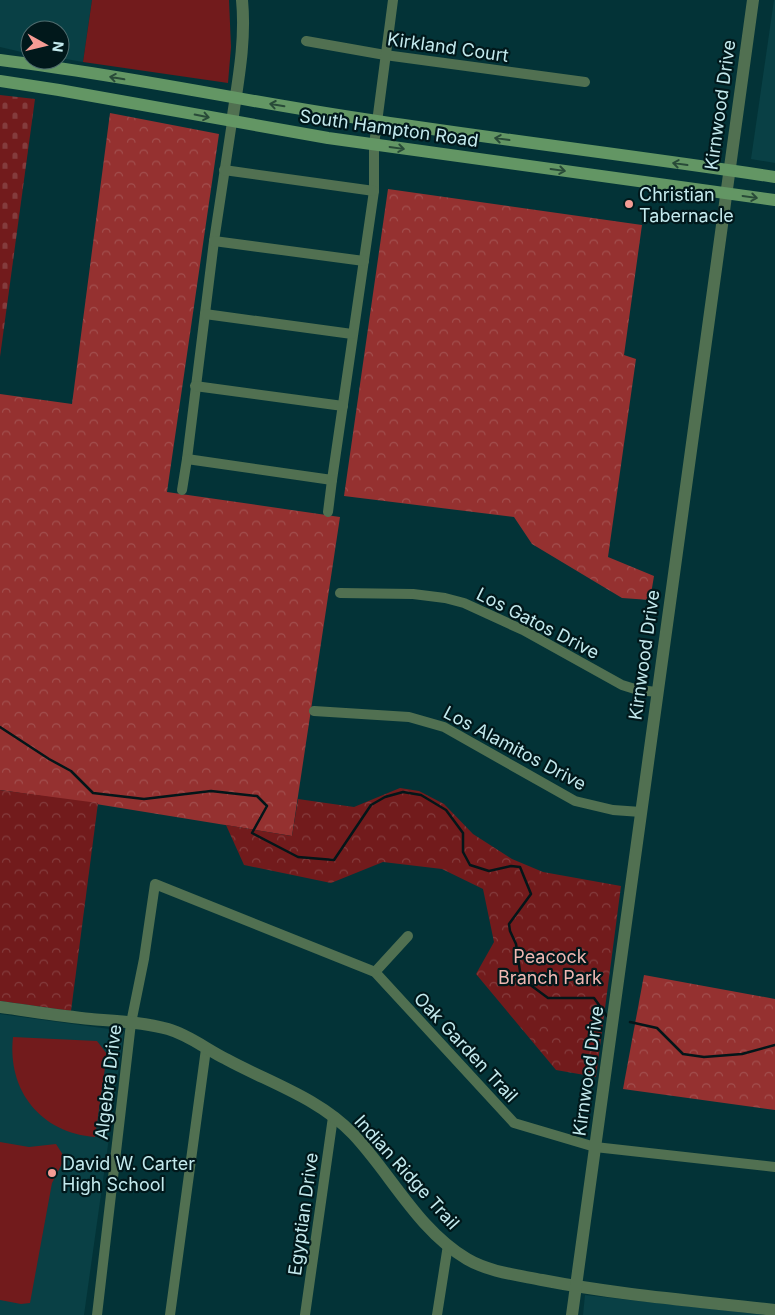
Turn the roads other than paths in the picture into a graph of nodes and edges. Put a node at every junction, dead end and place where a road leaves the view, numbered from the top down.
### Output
1 (242, 0) edge
2 (393, 0) edge
3 (753, 0) edge
4 (306, 41) dead end
5 (385, 55) junction
6 (0, 60) edge
7 (20, 63) edge
8 (70, 69) edge
9 (63, 70) edge
10 (0, 81) edge
11 (585, 82) dead end
12 (60, 90) junction
13 (236, 99) junction
14 (232, 122) junction
15 (377, 122) junction
16 (374, 145) junction
17 (224, 170) junction
18 (728, 170) junction
19 (775, 177) edge
20 (374, 191) junction
21 (725, 193) junction
22 (775, 200) edge
23 (214, 241) junction
24 (364, 261) junction
25 (204, 314) junction
26 (352, 334) junction
27 (195, 386) junction
28 (343, 406) junction
29 (186, 459) junction
30 (332, 480) junction
31 (182, 490) dead end
32 (328, 512) dead end
33 (340, 592) dead end
34 (657, 692) junction
35 (314, 711) dead end
36 (641, 812) junction
37 (155, 884) joint
38 (408, 936) dead end
39 (375, 972) junction
40 (0, 1007) edge
41 (131, 1023) junction
42 (206, 1049) junction
43 (332, 1116) junction
44 (595, 1146) junction
45 (775, 1167) edge
46 (448, 1245) junction
47 (576, 1286) junction
48 (775, 1310) edge
49 (96, 1315) edge
50 (170, 1315) edge
51 (305, 1315) edge
52 (437, 1315) edge
53 (572, 1315) edge

1 - 13 street
2 - 5 street
3 - 18 street, Kirnwood Drive
4 - 5 street, Kirkland Court
5 - 11 street, Kirkland Court
5 - 15 street
6 - 7 main road, South Hampton Road
13 -> 8 main road, South Hampton Road
9 - 12 main road
10 - 12 main road, South Hampton Road
12 -> 14 main road, South Hampton Road
13 - 14 street
15 -> 13 main road, South Hampton Road
14 - 16 main road, South Hampton Road
14 - 17 street
15 - 16 street
18 -> 15 main road, South Hampton Road
16 - 20 street
16 -> 21 main road, South Hampton Road
17 - 20 street
17 - 23 street
18 - 19 main road, South Hampton Road
18 - 21 street, Kirnwood Drive
20 - 24 street
21 -> 22 main road, South Hampton Road
21 - 34 street, Kirnwood Drive
23 - 24 street
23 - 25 street
24 - 26 street
25 - 26 street
25 - 27 street
26 - 28 street
27 - 28 street
27 - 29 street
28 - 30 street
29 - 30 street
29 - 31 street
30 - 32 street
33 - 34 street, Los Gatos Drive
34 - 36 street, Kirnwood Drive
35 - 36 street, Los Alamitos Drive
36 - 44 street, Kirnwood Drive
37 - 39 street, Oak Garden Trail
37 - 41 street, Algebra Drive
38 - 39 street
39 - 44 street, Oak Garden Trail
40 - 41 street, Indian Ridge Trail
41 - 42 street, Indian Ridge Trail
41 - 49 street, Algebra Drive
42 - 43 street, Indian Ridge Trail
42 - 50 street
43 - 46 street, Indian Ridge Trail
43 - 51 street, Egyptian Drive
44 - 45 street, Oak Garden Trail
44 - 47 street, Kirnwood Drive
46 - 47 street, Indian Ridge Trail
46 - 52 street
47 - 48 street, Indian Ridge Trail
47 - 53 street, Kirnwood Drive

